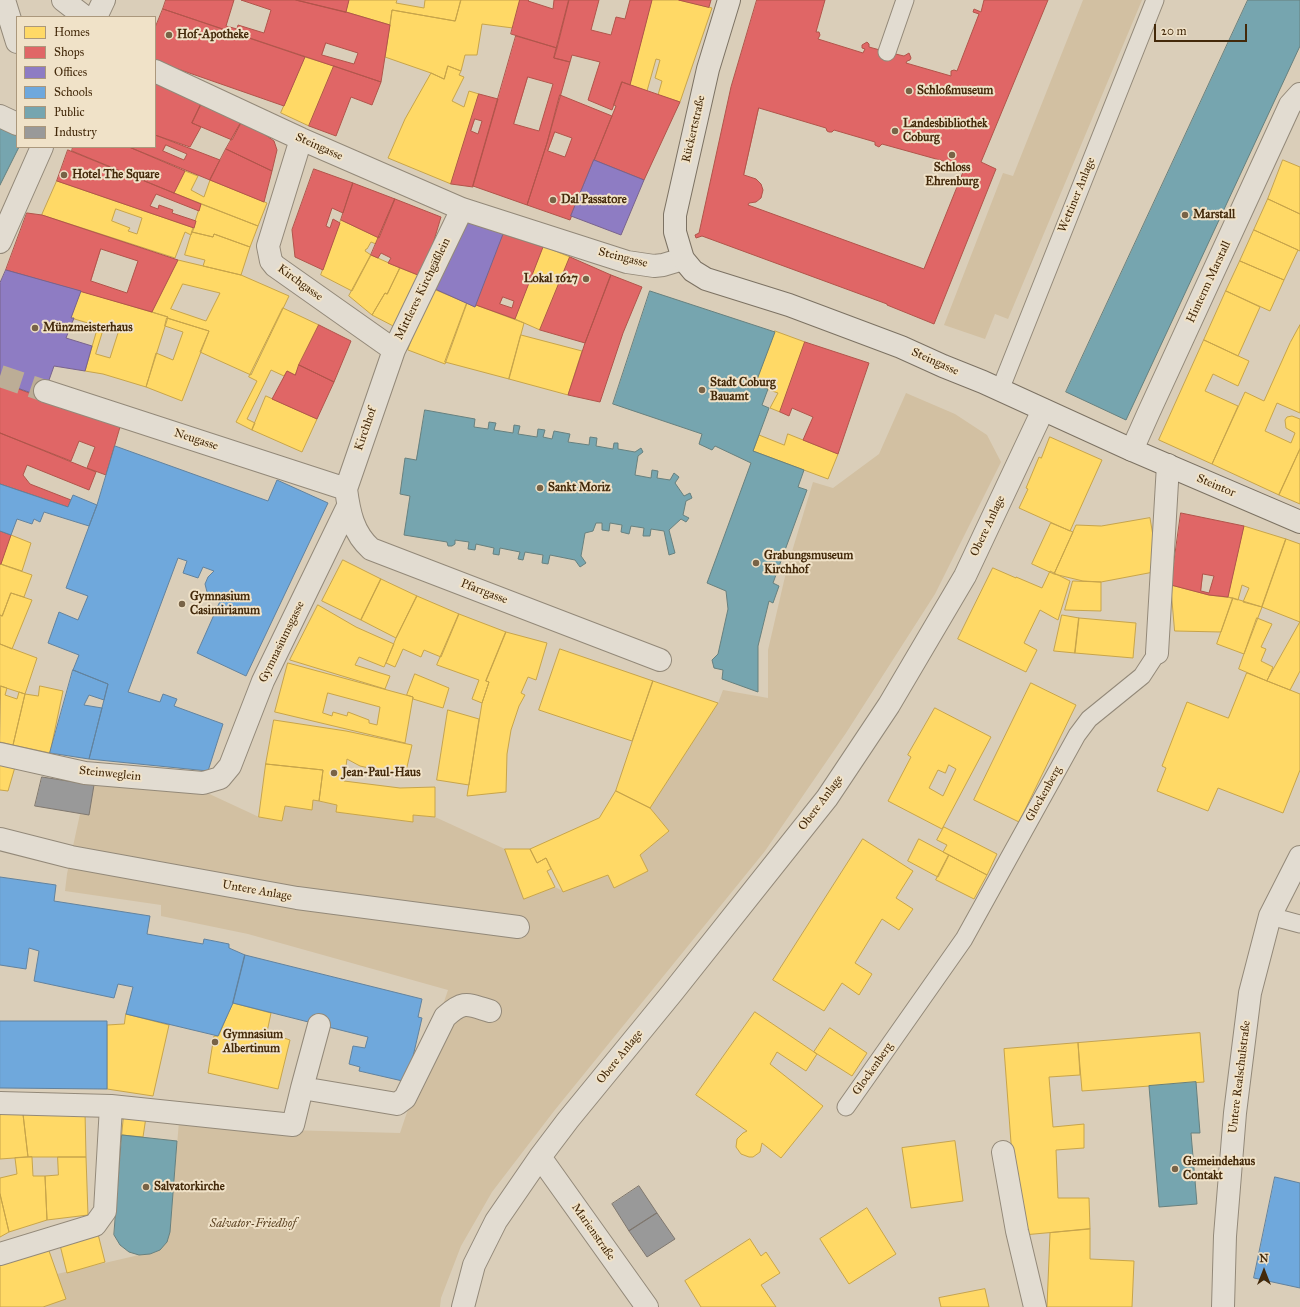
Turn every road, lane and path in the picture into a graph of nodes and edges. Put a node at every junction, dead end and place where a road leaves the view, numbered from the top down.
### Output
1 (4, 0) edge
2 (64, 0) edge
3 (104, 0) edge
4 (729, 0) edge
5 (905, 0) edge
6 (1155, 0) edge
7 (84, 16) edge
8 (96, 16) edge
9 (16, 39) edge
10 (887, 52) dead end
11 (156, 71) edge
12 (1300, 94) edge
13 (0, 116) edge
14 (16, 124) edge
15 (301, 139) junction
16 (42, 148) edge
17 (462, 209) junction
18 (0, 242) edge
19 (683, 259) junction
20 (390, 360) junction
21 (1000, 390) junction
22 (45, 391) tunnel mouth
23 (1043, 410) junction
24 (1132, 450) junction
25 (1168, 465) junction
26 (347, 497) junction
27 (1300, 522) edge
28 (1157, 653) joint
29 (660, 660) dead end
30 (0, 754) edge
31 (220, 778) joint
32 (0, 840) edge
33 (1300, 857) edge
34 (1270, 916) junction
35 (1300, 924) edge
36 (518, 927) dead end
37 (490, 1011) dead end
38 (319, 1025) dead end
39 (302, 1088) junction
40 (0, 1103) edge
41 (111, 1106) junction
42 (846, 1108) dead end
43 (1003, 1152) dead end
44 (540, 1157) junction
45 (0, 1254) edge
46 (463, 1307) edge
47 (647, 1307) edge
48 (1035, 1307) edge
49 (1223, 1307) edge

1 - 9 street
2 - 7 street
3 - 8 street
4 - 19 street, Rückertstraße
5 - 10 lane
6 - 21 lane, Wettiner Anlage
11 - 15 street, Steingasse
12 - 24 street, Hinterm Marstall
13 - 14 street
15 - 17 street, Steingasse
15 - 20 street, Kirchgasse
16 - 18 street
17 - 19 street, Steingasse
17 - 20 street, Mittleres Kirchgäßlein
19 - 21 street, Steingasse
20 - 26 street, Kirchhof
21 - 23 street, Steingasse
22 - 26 street, Neugasse
23 - 24 street, Steingasse
23 - 44 street, Obere Anlage
24 - 25 street, Steintor
25 - 27 street, Steintor
25 - 28 street, Glockenberg
26 - 29 street, Pfarrgasse
26 - 31 street, Gymnasiumsgasse
28 - 42 lane, Glockenberg
30 - 31 street, Steinweglein
32 - 36 street, Untere Anlage
33 - 34 street, Untere Realschulstraße
34 - 35 lane
34 - 49 street, Untere Realschulstraße
37 - 39 street
38 - 39 street
39 - 41 street
40 - 41 street
41 - 45 street
43 - 48 street
44 - 46 street, Obere Anlage
44 - 47 street, Marienstraße

